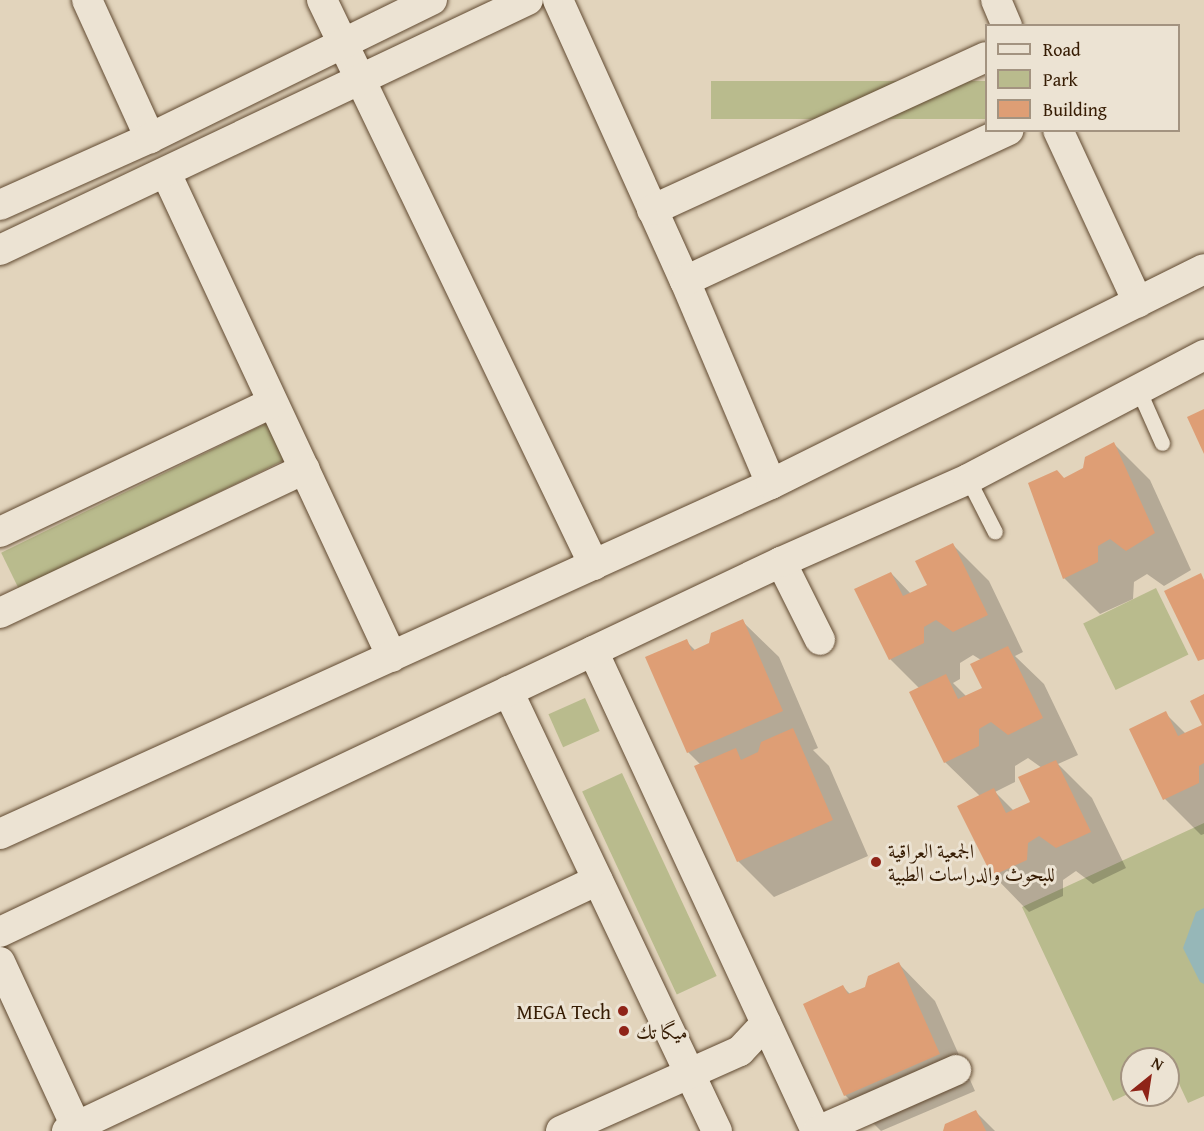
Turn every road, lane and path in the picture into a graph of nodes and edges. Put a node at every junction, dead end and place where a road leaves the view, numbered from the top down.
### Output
1 (87, 0) edge
2 (322, 0) edge
3 (432, 0) edge
4 (528, 0) edge
5 (558, 0) edge
6 (996, 0) edge
7 (1006, 24) edge
8 (342, 43) junction
9 (985, 58) edge
10 (359, 79) junction
11 (1005, 132) edge
12 (1059, 132) edge
13 (150, 138) junction
14 (166, 172) junction
15 (0, 205) edge
16 (652, 210) junction
17 (0, 250) edge
18 (1204, 269) edge
19 (685, 280) junction
20 (1138, 302) junction
21 (1204, 355) edge
22 (1138, 389) junction
23 (272, 403) junction
24 (1162, 443) dead end
25 (305, 469) junction
26 (968, 479) junction
27 (771, 484) junction
28 (0, 532) edge
29 (995, 532) dead end
30 (781, 562) junction
31 (594, 566) junction
32 (0, 613) edge
33 (820, 639) dead end
34 (593, 651) junction
35 (392, 657) junction
36 (508, 691) junction
37 (0, 834) edge
38 (598, 880) junction
39 (0, 932) edge
40 (0, 963) edge
41 (766, 1023) junction
42 (957, 1070) dead end
43 (690, 1072) junction
44 (74, 1130) edge
45 (561, 1131) edge
46 (717, 1131) edge
47 (817, 1131) edge

1 - 13 street
2 - 8 street
3 - 8 street
4 - 10 street
5 - 16 street
6 - 7 street
8 - 10 street
8 - 13 street
9 - 16 street
10 - 14 street
10 - 31 street
11 - 19 street
12 - 20 street
13 - 15 street
14 - 17 street
14 - 23 street
16 - 19 street
18 - 20 street
19 - 27 street
20 - 27 street
21 - 22 street
22 - 24 lane
22 - 26 street
23 - 25 street
23 - 28 street
25 - 32 street
25 - 35 street
26 - 29 lane
26 - 30 street
27 - 31 street
30 - 33 street
30 - 34 street
31 - 35 street
34 - 36 street
34 - 41 street
35 - 37 street
36 - 38 street
36 - 39 street
38 - 43 street
38 - 44 street
40 - 44 street
41 - 43 street
41 - 47 street
42 - 47 street
43 - 45 street
43 - 46 street

